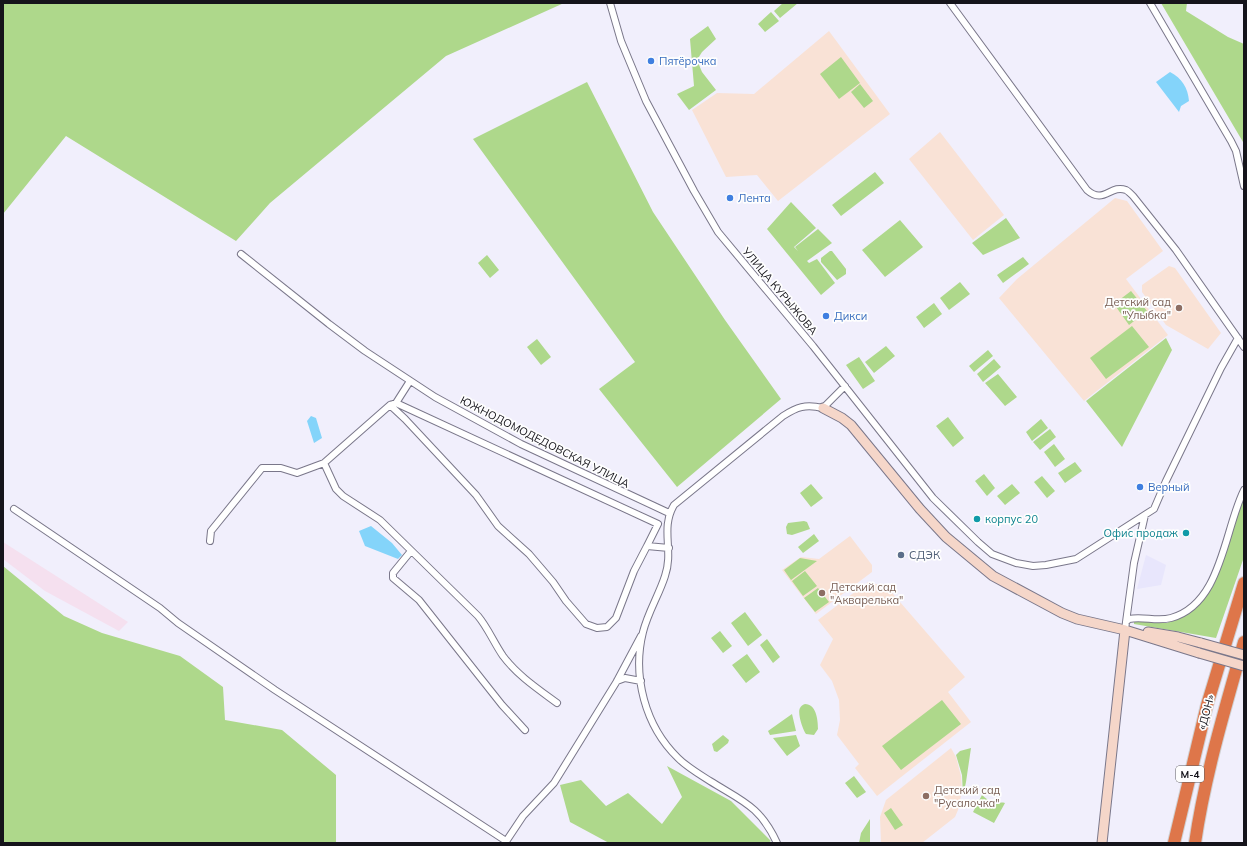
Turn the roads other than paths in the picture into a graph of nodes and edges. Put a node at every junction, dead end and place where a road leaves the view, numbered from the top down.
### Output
1 (610, 3) edge
2 (950, 3) edge
3 (1150, 3) edge
4 (1244, 186) edge
5 (241, 254) dead end
6 (1238, 338) junction
7 (1244, 347) edge
8 (410, 381) junction
9 (845, 386) junction
10 (396, 403) junction
11 (390, 405) junction
12 (823, 408) junction
13 (324, 463) junction
14 (1244, 490) edge
15 (14, 509) dead end
16 (669, 513) junction
17 (1144, 515) junction
18 (210, 541) dead end
19 (647, 546) junction
20 (668, 548) junction
21 (411, 551) junction
22 (1244, 583) edge
23 (1126, 626) junction
24 (643, 632) junction
25 (1244, 642) edge
26 (1244, 655) edge
27 (1244, 666) edge
28 (617, 681) junction
29 (640, 682) junction
30 (557, 703) dead end
31 (525, 730) dead end
32 (506, 842) edge
33 (777, 843) edge
34 (1102, 843) edge
35 (1174, 843) edge
36 (1195, 843) edge

1 - 9 street, УЛИЦА КУРЫЖОВА
2 - 6 street
3 - 4 street
5 - 8 street, ЮЖНОДОМОДЕДОВСКАЯ УЛИЦА
6 - 7 street
6 - 17 street
8 - 10 street
8 - 16 street, ЮЖНОДОМОДЕДОВСКАЯ УЛИЦА
9 - 12 street
9 - 17 street, УЛИЦА КУРЫЖОВА
10 - 11 street
10 - 19 street
11 - 13 street
11 - 19 street
12 - 16 street
12 - 23 street
13 - 18 street
13 - 21 street
14 - 23 street
15 - 32 street
16 - 20 street
17 - 23 street
19 - 20 street
20 - 24 street
21 - 30 street
21 - 31 street
22 - 35 highway, «ДОН» / М-4
23 - 26 street, bridge
23 - 27 street, bridge
23 - 34 street
24 - 28 street
24 - 29 street
25 - 36 highway, «ДОН» / М-4
28 - 29 street
28 - 32 street
29 - 33 street

